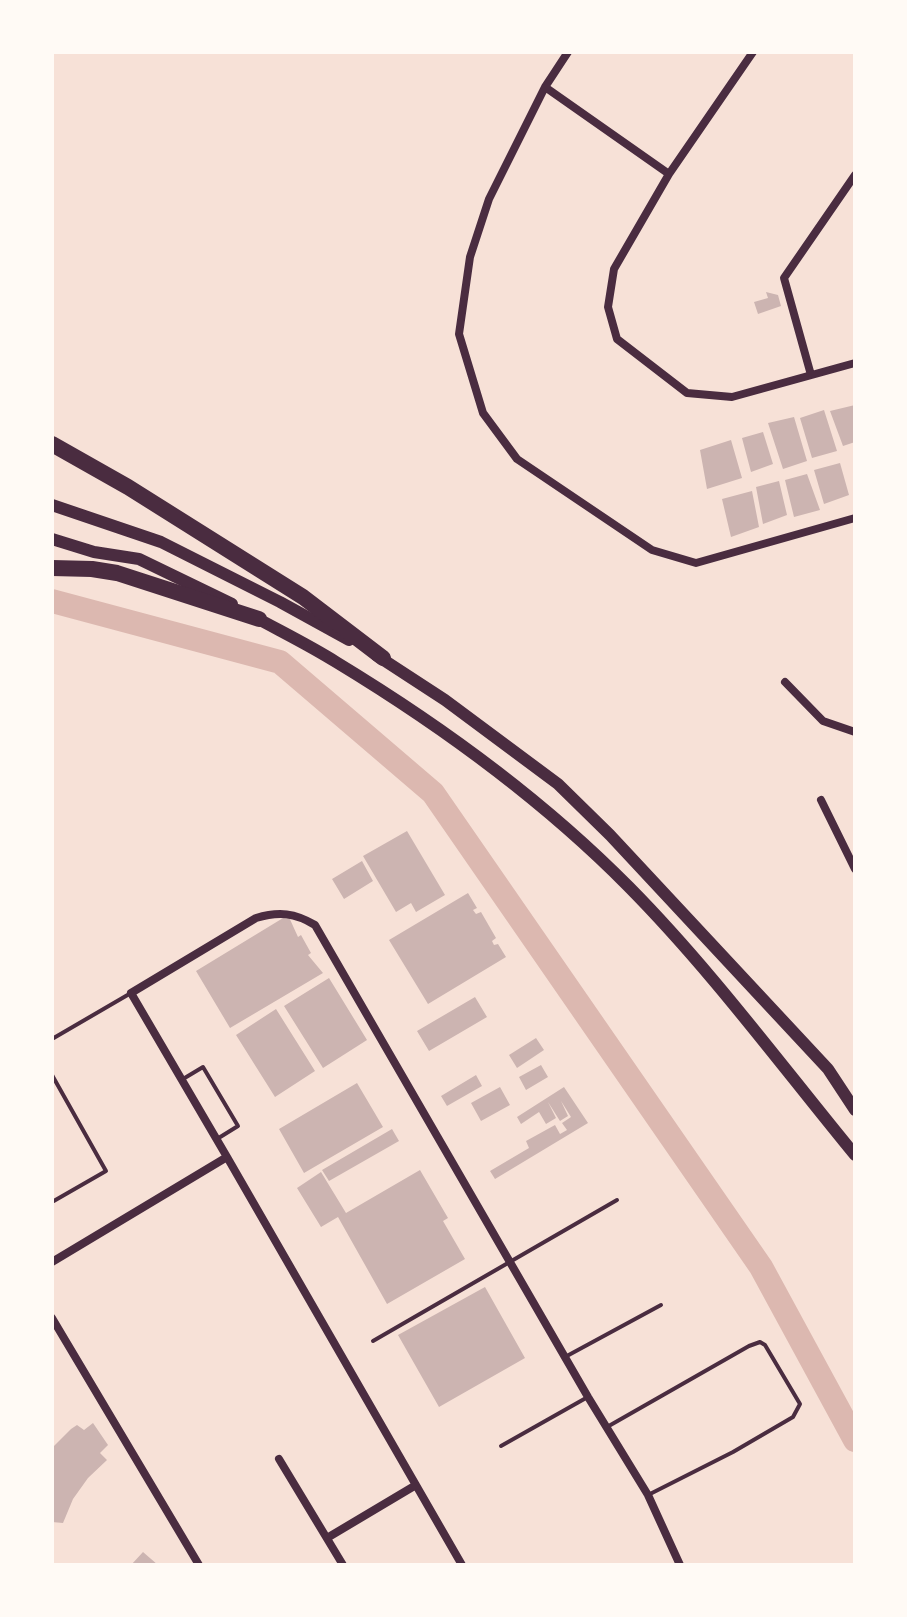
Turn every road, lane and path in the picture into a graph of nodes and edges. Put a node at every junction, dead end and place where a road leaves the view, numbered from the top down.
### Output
1 (568, 52) edge
2 (753, 52) edge
3 (545, 87) junction
4 (669, 174) junction
5 (855, 175) edge
6 (855, 363) edge
7 (811, 375) junction
8 (52, 444) edge
9 (52, 505) edge
10 (855, 518) edge
11 (52, 539) edge
12 (52, 568) edge
13 (259, 619) junction
14 (383, 658) junction
15 (785, 682) dead end
16 (855, 732) edge
17 (821, 800) dead end
18 (855, 869) edge
19 (131, 993) junction
20 (52, 1039) edge
21 (52, 1075) edge
22 (182, 1079) junction
23 (855, 1110) edge
24 (217, 1139) junction
25 (855, 1155) edge
26 (227, 1157) junction
27 (617, 1200) dead end
28 (52, 1202) edge
29 (509, 1260) junction
30 (52, 1262) edge
31 (661, 1305) dead end
32 (52, 1318) edge
33 (373, 1341) dead end
34 (565, 1357) junction
35 (588, 1397) junction
36 (607, 1427) junction
37 (501, 1446) dead end
38 (279, 1459) dead end
39 (416, 1485) junction
40 (648, 1495) junction
41 (327, 1538) junction
42 (199, 1565) edge
43 (343, 1565) edge
44 (462, 1565) edge
45 (680, 1565) edge

1 - 3 street
2 - 4 street
3 - 4 street
3 - 10 street
4 - 7 street
5 - 7 street
6 - 7 street
8 - 14 highway
9 - 14 main road
11 - 13 main road
12 - 13 highway
13 - 25 main road
14 - 23 main road
15 - 16 street
17 - 18 street
19 - 20 lane
19 - 22 street
19 - 29 street
21 - 28 lane
22 - 24 street
22 - 24 lane
24 - 26 street
26 - 30 street
26 - 39 street
27 - 29 lane
29 - 33 lane
29 - 34 street
31 - 34 lane
32 - 42 street
34 - 35 street
35 - 36 street
35 - 37 lane
36 - 40 street
36 - 40 lane
38 - 41 street
39 - 41 street
39 - 44 street
40 - 45 street
41 - 43 street

